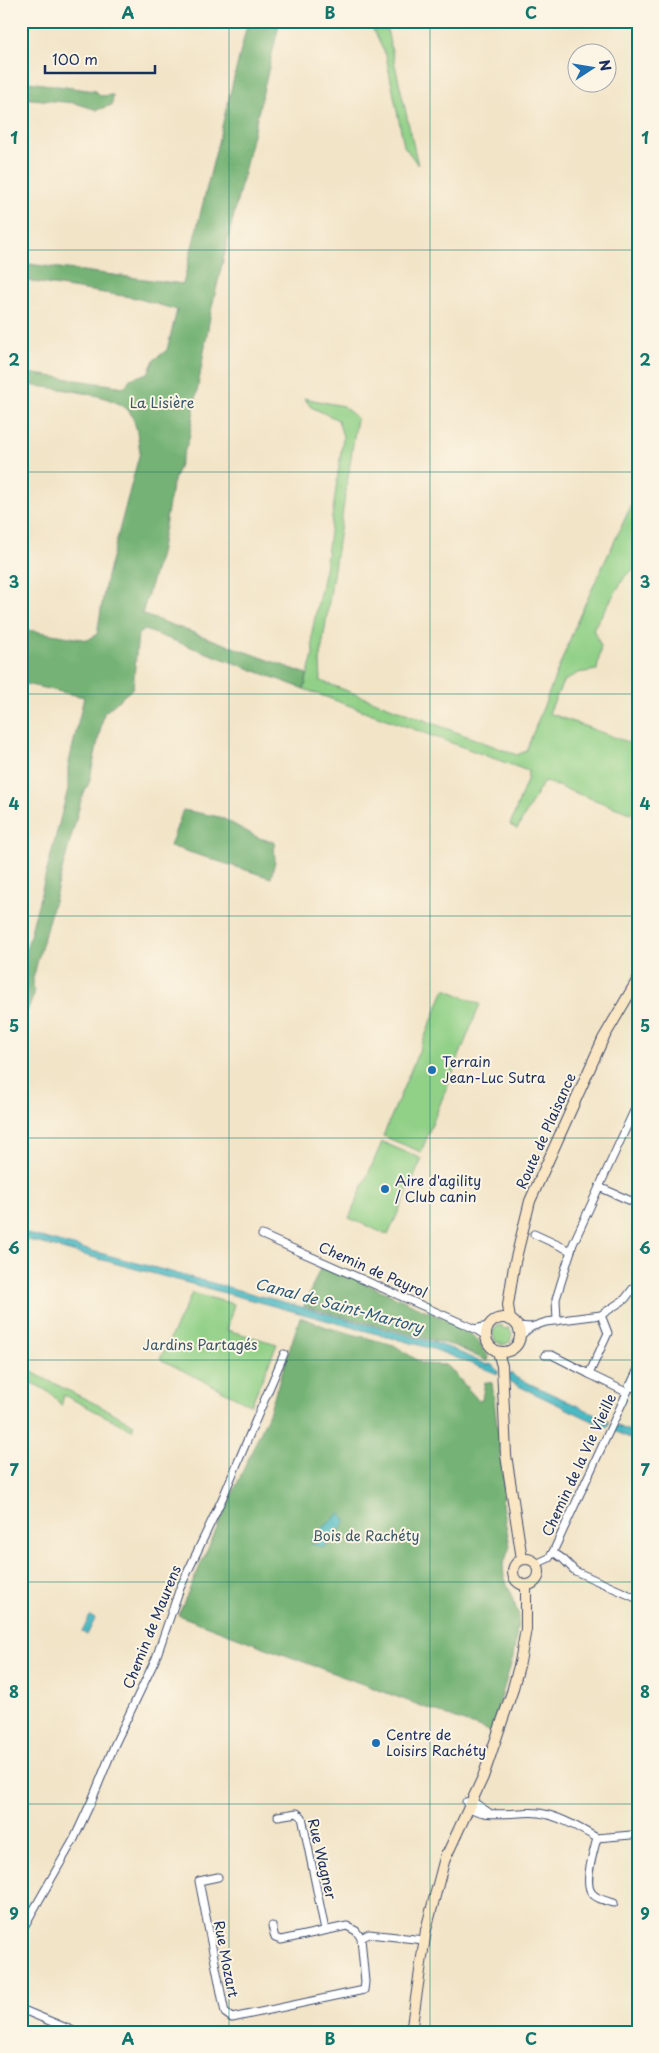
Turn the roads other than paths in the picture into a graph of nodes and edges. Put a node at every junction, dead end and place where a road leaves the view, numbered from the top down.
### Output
1 (638, 979) edge
2 (638, 1102) edge
3 (599, 1187) junction
4 (638, 1204) edge
5 (534, 1234) dead end
6 (262, 1236) dead end
7 (571, 1251) junction
8 (638, 1282) edge
9 (601, 1315) junction
10 (557, 1321) junction
11 (512, 1325) junction
12 (487, 1331) junction
13 (502, 1352) junction
14 (284, 1354) dead end
15 (545, 1355) dead end
16 (638, 1369) edge
17 (589, 1374) junction
18 (628, 1389) junction
19 (638, 1389) edge
20 (553, 1552) junction
21 (522, 1559) junction
22 (536, 1564) junction
23 (526, 1585) junction
24 (638, 1599) edge
25 (469, 1804) junction
26 (278, 1816) dead end
27 (632, 1835) dead end
28 (597, 1838) junction
29 (218, 1877) dead end
30 (614, 1903) dead end
31 (272, 1926) dead end
32 (325, 1930) junction
33 (21, 1932) edge
34 (361, 1938) junction
35 (424, 1940) junction
36 (21, 2010) edge
37 (76, 2032) edge
38 (411, 2032) edge

1 - 11 main road, Route de Plaisance
2 - 3 street
3 - 4 street
3 - 7 street
5 - 7 street
6 - 12 street, Chemin de Payrol
7 - 10 street
8 - 9 street
9 - 10 street
9 - 17 street
10 - 11 street
11 - 12 main road
11 - 13 main road
12 - 13 main road
13 - 21 main road
14 - 33 street, Chemin de Maurens
15 - 17 street
16 - 18 street, Chemin de la Vie Vieille
17 - 18 street
18 - 19 street
18 - 20 street, Chemin de la Vie Vieille
20 - 22 street, Chemin de la Vie Vieille
20 - 24 street
21 - 22 main road
21 - 23 main road
22 - 23 main road
23 - 25 main road
25 - 28 street
25 - 35 main road
26 - 32 street, Rue Wagner
27 - 28 street
28 - 30 street
29 - 34 street, Rue Mozart
31 - 32 street
32 - 34 street
34 - 35 street
35 - 38 main road
36 - 37 street

